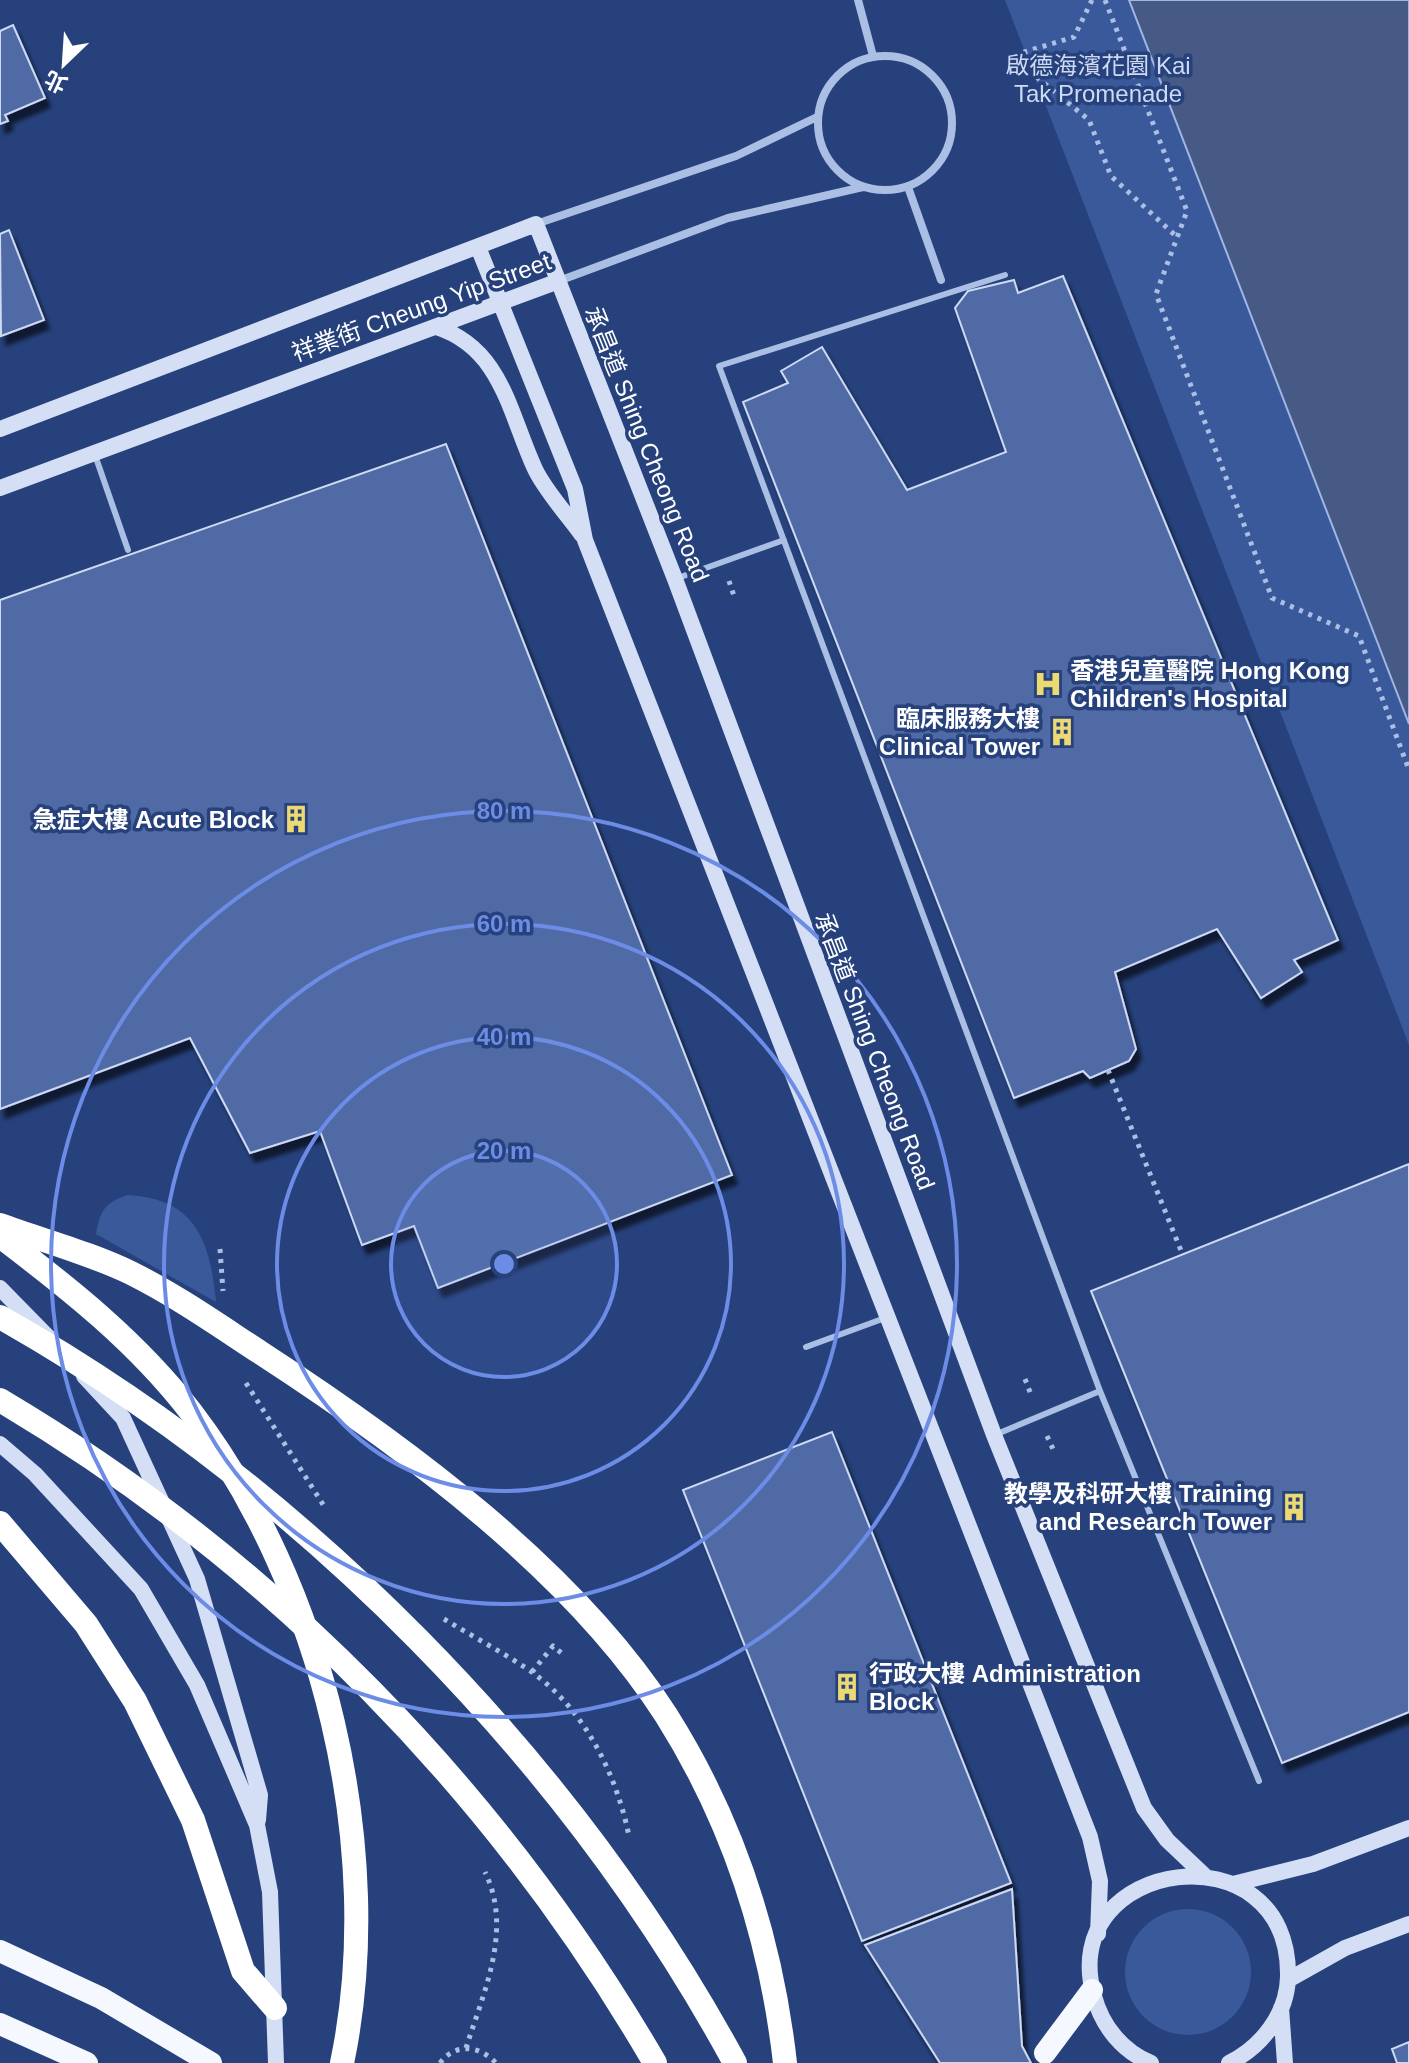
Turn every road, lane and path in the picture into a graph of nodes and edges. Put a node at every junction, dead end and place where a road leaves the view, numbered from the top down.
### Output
1 (858, 0) edge
2 (1092, 0) edge
3 (1105, 0) edge
4 (873, 56) junction
5 (817, 117) junction
6 (863, 187) junction
7 (908, 187) junction
8 (536, 224) junction
9 (1178, 238) junction
10 (478, 247) junction
11 (1005, 275) dead end
12 (941, 280) joint
13 (556, 282) junction
14 (946, 294) junction
15 (502, 302) junction
16 (436, 327) junction
17 (0, 429) edge
18 (95, 453) junction
19 (0, 488) edge
20 (585, 540) junction
21 (784, 540) junction
22 (128, 550) dead end
23 (675, 579) junction
24 (1409, 770) edge
25 (1108, 1070) dead end
26 (0, 1225) edge
27 (0, 1236) edge
28 (220, 1249) dead end
29 (1182, 1253) dead end
30 (0, 1288) edge
31 (224, 1293) dead end
32 (0, 1317) edge
33 (887, 1317) junction
34 (806, 1347) dead end
35 (1100, 1391) junction
36 (0, 1400) edge
37 (994, 1435) junction
38 (0, 1444) edge
39 (0, 1523) edge
40 (565, 1656) dead end
41 (532, 1672) dead end
42 (1259, 1781) dead end
43 (257, 1825) junction
44 (1409, 1828) edge
45 (1204, 1875) junction
46 (1233, 1884) junction
47 (1409, 1924) edge
48 (1098, 1934) junction
49 (0, 1951) edge
50 (1288, 1980) junction
51 (1092, 1990) junction
52 (1281, 2006) junction
53 (275, 2008) junction
54 (0, 2024) edge
55 (1045, 2053) dead end
56 (87, 2063) edge
57 (211, 2063) edge
58 (276, 2063) edge
59 (342, 2063) edge
60 (440, 2063) edge
61 (496, 2063) edge
62 (655, 2063) edge
63 (735, 2063) edge
64 (785, 2063) edge
65 (1151, 2063) edge
66 (1229, 2063) edge
67 (1285, 2063) edge

1 - 4 street
2 - 9 path
3 - 9 path
4 - 5 street
4 - 7 street
5 - 6 street
5 - 8 street, 祥業街 Cheung Yip Street
6 - 7 street, 祥業街 Cheung Yip Street
6 - 13 street, 祥業街 Cheung Yip Street
7 - 12 street
8 - 10 main road, 祥業街 Cheung Yip Street
8 - 13 main road, 承昌道 Shing Cheong Road
9 - 24 path
10 - 15 main road, 承昌道 Shing Cheong Road
10 - 17 main road, 祥業街 Cheung Yip Street
11 - 14 lane
12 - 14 lane
13 - 15 main road, 祥業街 Cheung Yip Street
13 - 23 main road, 承昌道 Shing Cheong Road
14 - 21 lane
15 - 16 main road, 祥業街 Cheung Yip Street
15 - 20 main road, 承昌道 Shing Cheong Road
16 - 18 main road, 祥業街 Cheung Yip Street
16 - 20 main road, 承昌道 Shing Cheong Road
18 - 19 main road, 祥業街 Cheung Yip Street
18 - 22 lane
20 - 33 main road, 承昌道 Shing Cheong Road
21 - 23 lane
21 - 35 lane
23 - 37 main road, 承昌道 Shing Cheong Road
25 - 29 path
26 - 64 highway
27 - 59 highway
28 - 31 path
30 - 43 main road
32 - 63 highway, bridge
33 - 34 lane
33 - 48 main road, 承昌道 Shing Cheong Road
35 - 37 lane
35 - 42 lane
36 - 62 highway, bridge
37 - 45 main road, 承昌道 Shing Cheong Road
38 - 43 main road
39 - 53 highway
40 - 41 path
43 - 53 main road
44 - 46 main road
45 - 46 main road, 承昌道 Shing Cheong Road
45 - 48 main road, 承昌道 Shing Cheong Road
46 - 50 main road, 承昌道 Shing Cheong Road
47 - 50 main road
48 - 51 main road, 承昌道 Shing Cheong Road
49 - 57 highway
50 - 52 main road, 承昌道 Shing Cheong Road
51 - 55 highway
51 - 65 main road, 承昌道 Shing Cheong Road
52 - 66 main road, 承昌道 Shing Cheong Road
52 - 67 main road, 承昌道 Shing Cheong Road
53 - 58 main road
54 - 56 highway
60 - 61 path

